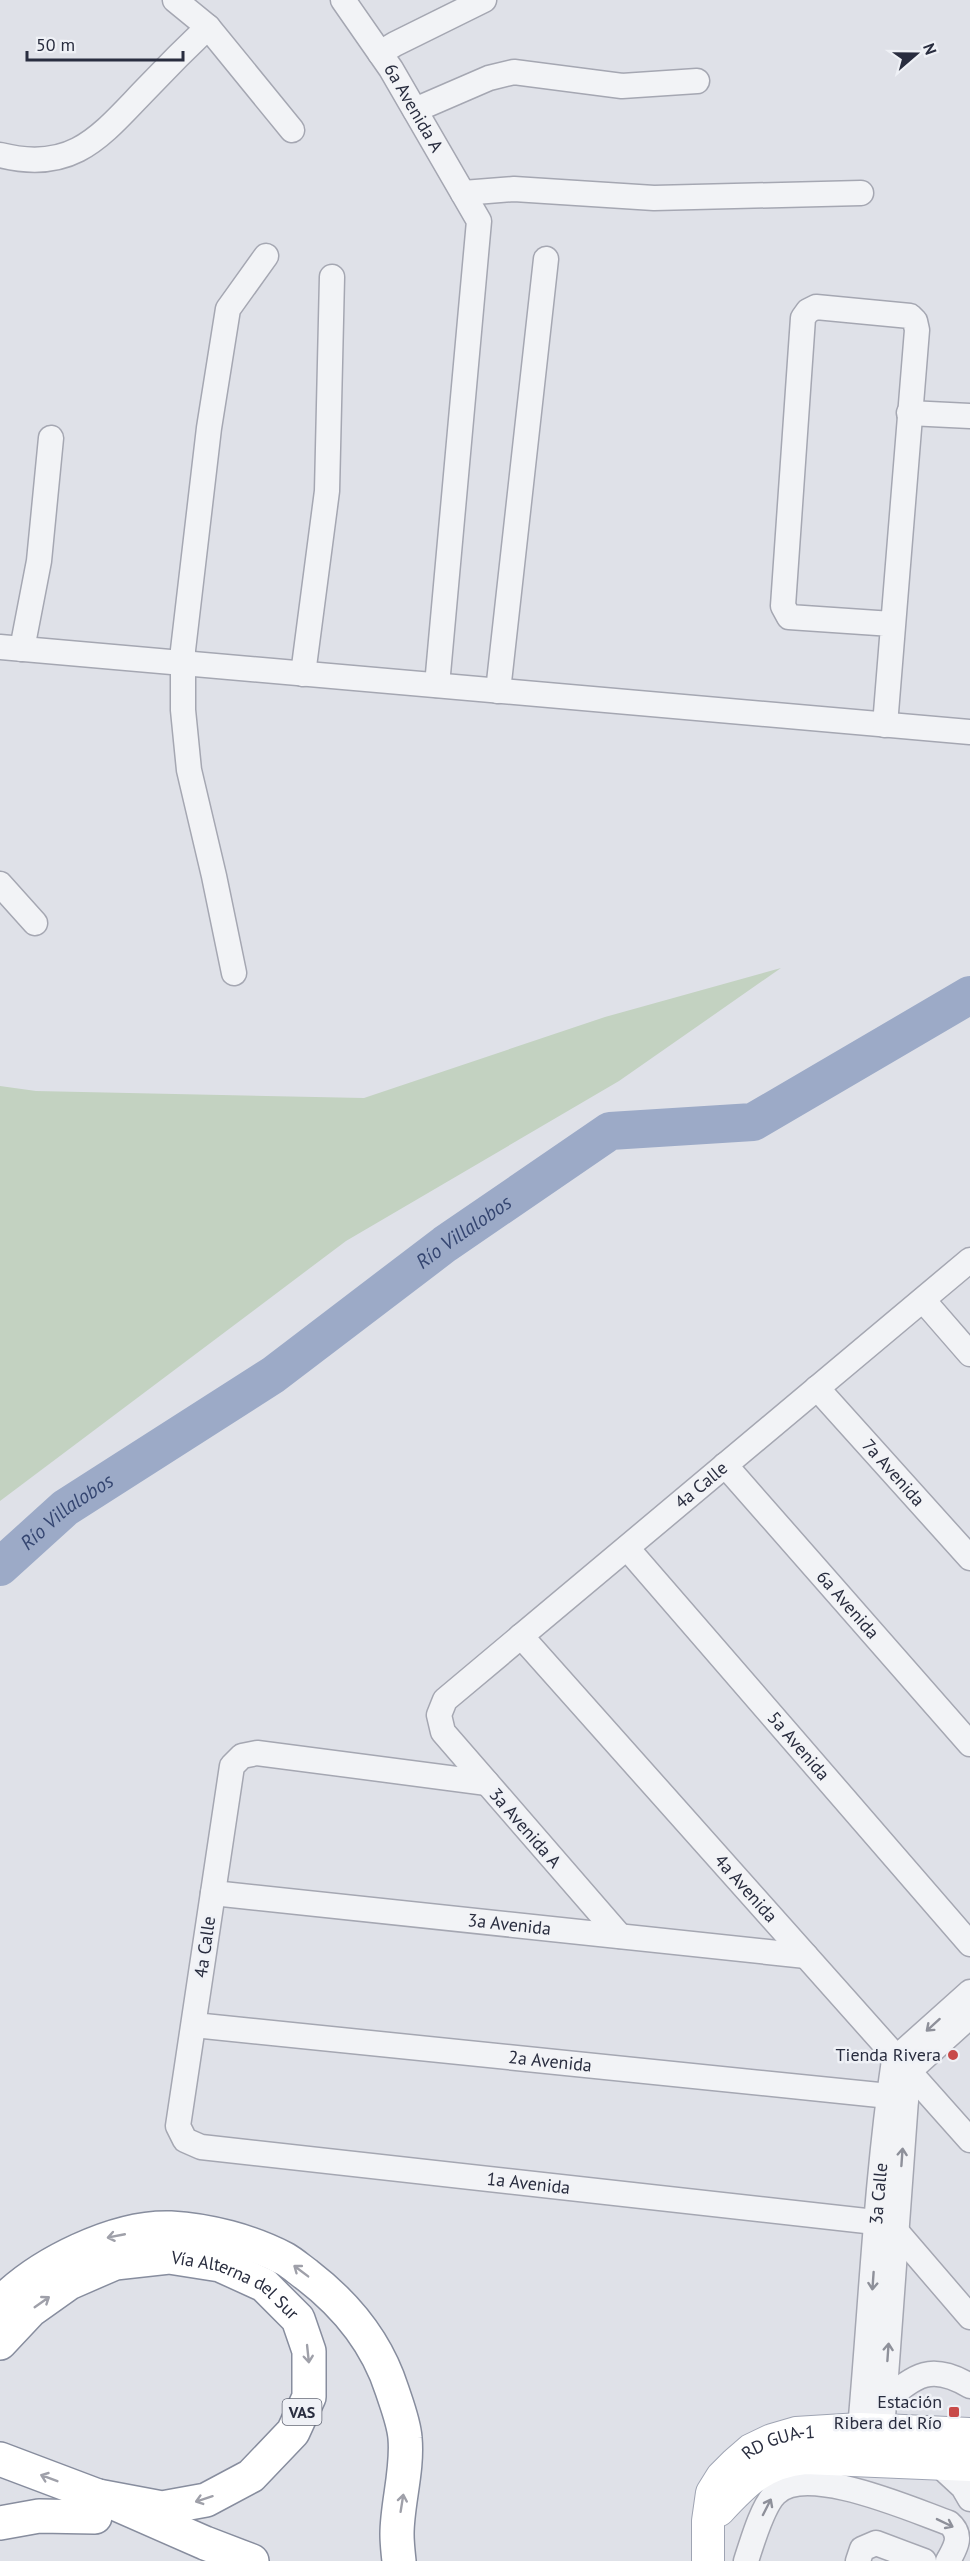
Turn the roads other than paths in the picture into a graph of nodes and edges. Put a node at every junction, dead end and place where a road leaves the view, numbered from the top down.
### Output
1 (175, 0) edge
2 (343, 0) edge
3 (484, 0) edge
4 (208, 27) junction
5 (380, 53) junction
6 (697, 81) dead end
7 (415, 110) junction
8 (291, 130) dead end
9 (0, 154) edge
10 (463, 193) junction
11 (861, 193) dead end
12 (266, 256) dead end
13 (546, 259) dead end
14 (332, 277) dead end
15 (909, 413) junction
16 (970, 416) edge
17 (51, 438) dead end
18 (892, 624) junction
19 (11, 648) edge
20 (183, 663) junction
21 (303, 674) junction
22 (437, 685) junction
23 (498, 691) junction
24 (885, 725) junction
25 (970, 732) edge
26 (0, 885) edge
27 (34, 923) dead end
28 (234, 973) dead end
29 (970, 1260) edge
30 (923, 1300) junction
31 (970, 1354) edge
32 (817, 1388) junction
33 (725, 1465) junction
34 (627, 1548) junction
35 (970, 1558) edge
36 (521, 1636) junction
37 (439, 1715) joint
38 (970, 1744) edge
39 (486, 1783) junction
40 (213, 1893) junction
41 (620, 1936) junction
42 (970, 1944) edge
43 (806, 1956) junction
44 (970, 1992) edge
45 (970, 2016) edge
46 (194, 2025) junction
47 (901, 2065) junction
48 (897, 2098) junction
49 (185, 2140) joint
50 (970, 2140) edge
51 (875, 2222) junction
52 (897, 2232) junction
53 (0, 2304) edge
54 (970, 2317) edge
55 (0, 2343) edge
56 (970, 2386) edge
57 (970, 2423) edge
58 (875, 2425) junction
59 (970, 2434) edge
60 (0, 2459) edge
61 (825, 2459) junction
62 (898, 2462) junction
63 (937, 2463) junction
64 (970, 2465) edge
65 (0, 2483) edge
66 (970, 2499) edge
67 (96, 2506) junction
68 (708, 2521) junction
69 (0, 2523) edge
70 (194, 2561) edge
71 (252, 2561) edge
72 (399, 2561) edge
73 (708, 2561) edge
74 (746, 2561) edge
75 (858, 2561) edge
76 (924, 2561) edge
77 (948, 2561) edge

1 - 4 street
2 - 5 street, 6a Avenida A
3 - 5 street
4 - 8 street
4 - 9 street
5 - 7 street, 6a Avenida A
6 - 7 street
7 - 10 street, 6a Avenida A
10 - 11 street
10 - 22 street, 6a Avenida A
12 - 20 street
13 - 23 street
14 - 21 street
15 - 16 street
15 - 18 street
15 - 18 street
17 - 19 street
18 - 24 street
19 - 20 street
20 - 21 street
20 - 28 street
21 - 22 street
22 - 23 street
23 - 24 street
24 - 25 street
26 - 27 street
29 - 30 street, 4a Calle
30 - 31 street
30 - 32 street, 4a Calle
32 - 33 street, 4a Calle
32 - 35 street, 7a Avenida
33 - 34 street, 4a Calle
33 - 38 street, 6a Avenida
34 - 36 street, 4a Calle
34 - 42 street, 5a Avenida
36 - 37 street, 4a Calle
36 - 43 street, 4a Avenida
37 - 39 street, 3a Avenida A
39 - 40 street, 4a Calle
39 - 41 street, 3a Avenida A
40 - 41 street, 3a Avenida
40 - 46 street, 4a Calle
41 - 43 street, 3a Avenida
43 - 47 street, 4a Avenida
44 -> 47 street
45 - 47 street
46 - 48 street, 2a Avenida
46 - 49 street, 4a Calle
47 - 48 street, 3a Calle
47 - 50 street, 4a Avenida
48 - 51 street, 3a Calle
52 -> 48 street, 3a Calle
49 - 51 street, 1a Avenida
51 - 52 street, 1a Avenida
51 -> 58 street, 3a Calle
52 - 54 street
58 -> 52 street, 3a Calle
72 -> 53 highway, Vía Alterna del Sur
55 -> 67 highway, Vía Alterna del Sur / VAS
56 - 58 street
57 - 58 street
58 - 59 main road, RD GUA-1
58 - 61 main road
58 - 62 main road
58 - 68 main road, RD GUA-1
67 -> 60 highway, Vía Alterna del Sur / VAS
61 - 62 main road, RD GUA-1
61 - 68 main road
62 - 63 main road, RD GUA-1
63 - 64 main road, RD GUA-1
63 - 66 street
65 - 67 highway, Vía Alterna del Sur / VAS
67 - 69 highway
67 - 70 highway, Vía Alterna del Sur / VAS
67 - 71 highway, Vía Alterna del Sur / VAS
68 - 73 main road, RD GUA-1
74 -> 77 street
75 - 76 street

